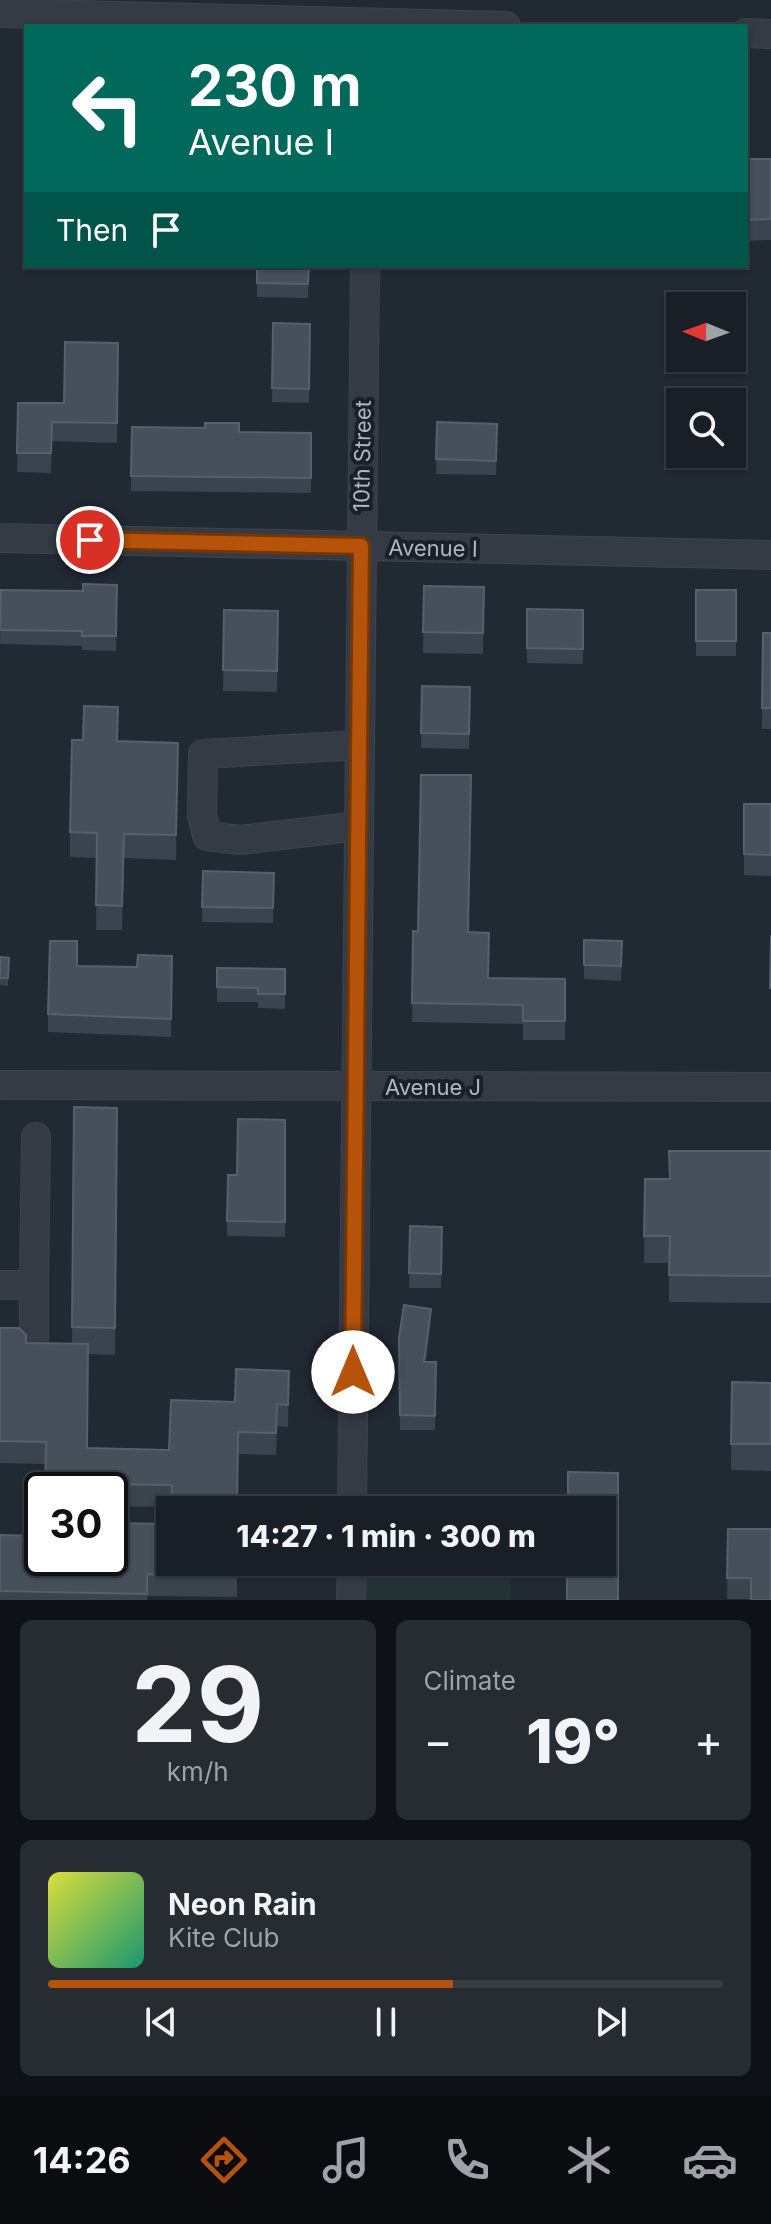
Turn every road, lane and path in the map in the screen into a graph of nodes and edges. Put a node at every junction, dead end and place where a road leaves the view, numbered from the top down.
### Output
1 (141, 8) edge
2 (0, 13) edge
3 (368, 16) edge
4 (478, 24) edge
5 (748, 33) edge
6 (771, 34) edge
7 (365, 268) edge
8 (0, 538) edge
9 (361, 546) junction
10 (771, 555) edge
11 (359, 745) junction
12 (358, 826) junction
13 (0, 1085) edge
14 (355, 1087) junction
15 (771, 1087) edge
16 (36, 1137) dead end
17 (0, 1285) edge
18 (34, 1285) junction
19 (34, 1342) edge
20 (352, 1496) edge
21 (352, 1576) edge
22 (351, 1600) edge

1 - 2 street
1 - 3 street
3 - 4 street
5 - 6 street
7 - 9 street, 10th Street
8 - 9 street, Avenue I
9 - 10 street, Avenue I
9 - 11 street, 10th Street
11 - 12 street, 10th Street
11 - 12 street
12 - 14 street, 10th Street
13 - 14 street, Avenue J
14 - 15 street, Avenue J
14 - 20 street, 10th Street
16 - 18 street
17 - 18 street
18 - 19 street
21 - 22 street

